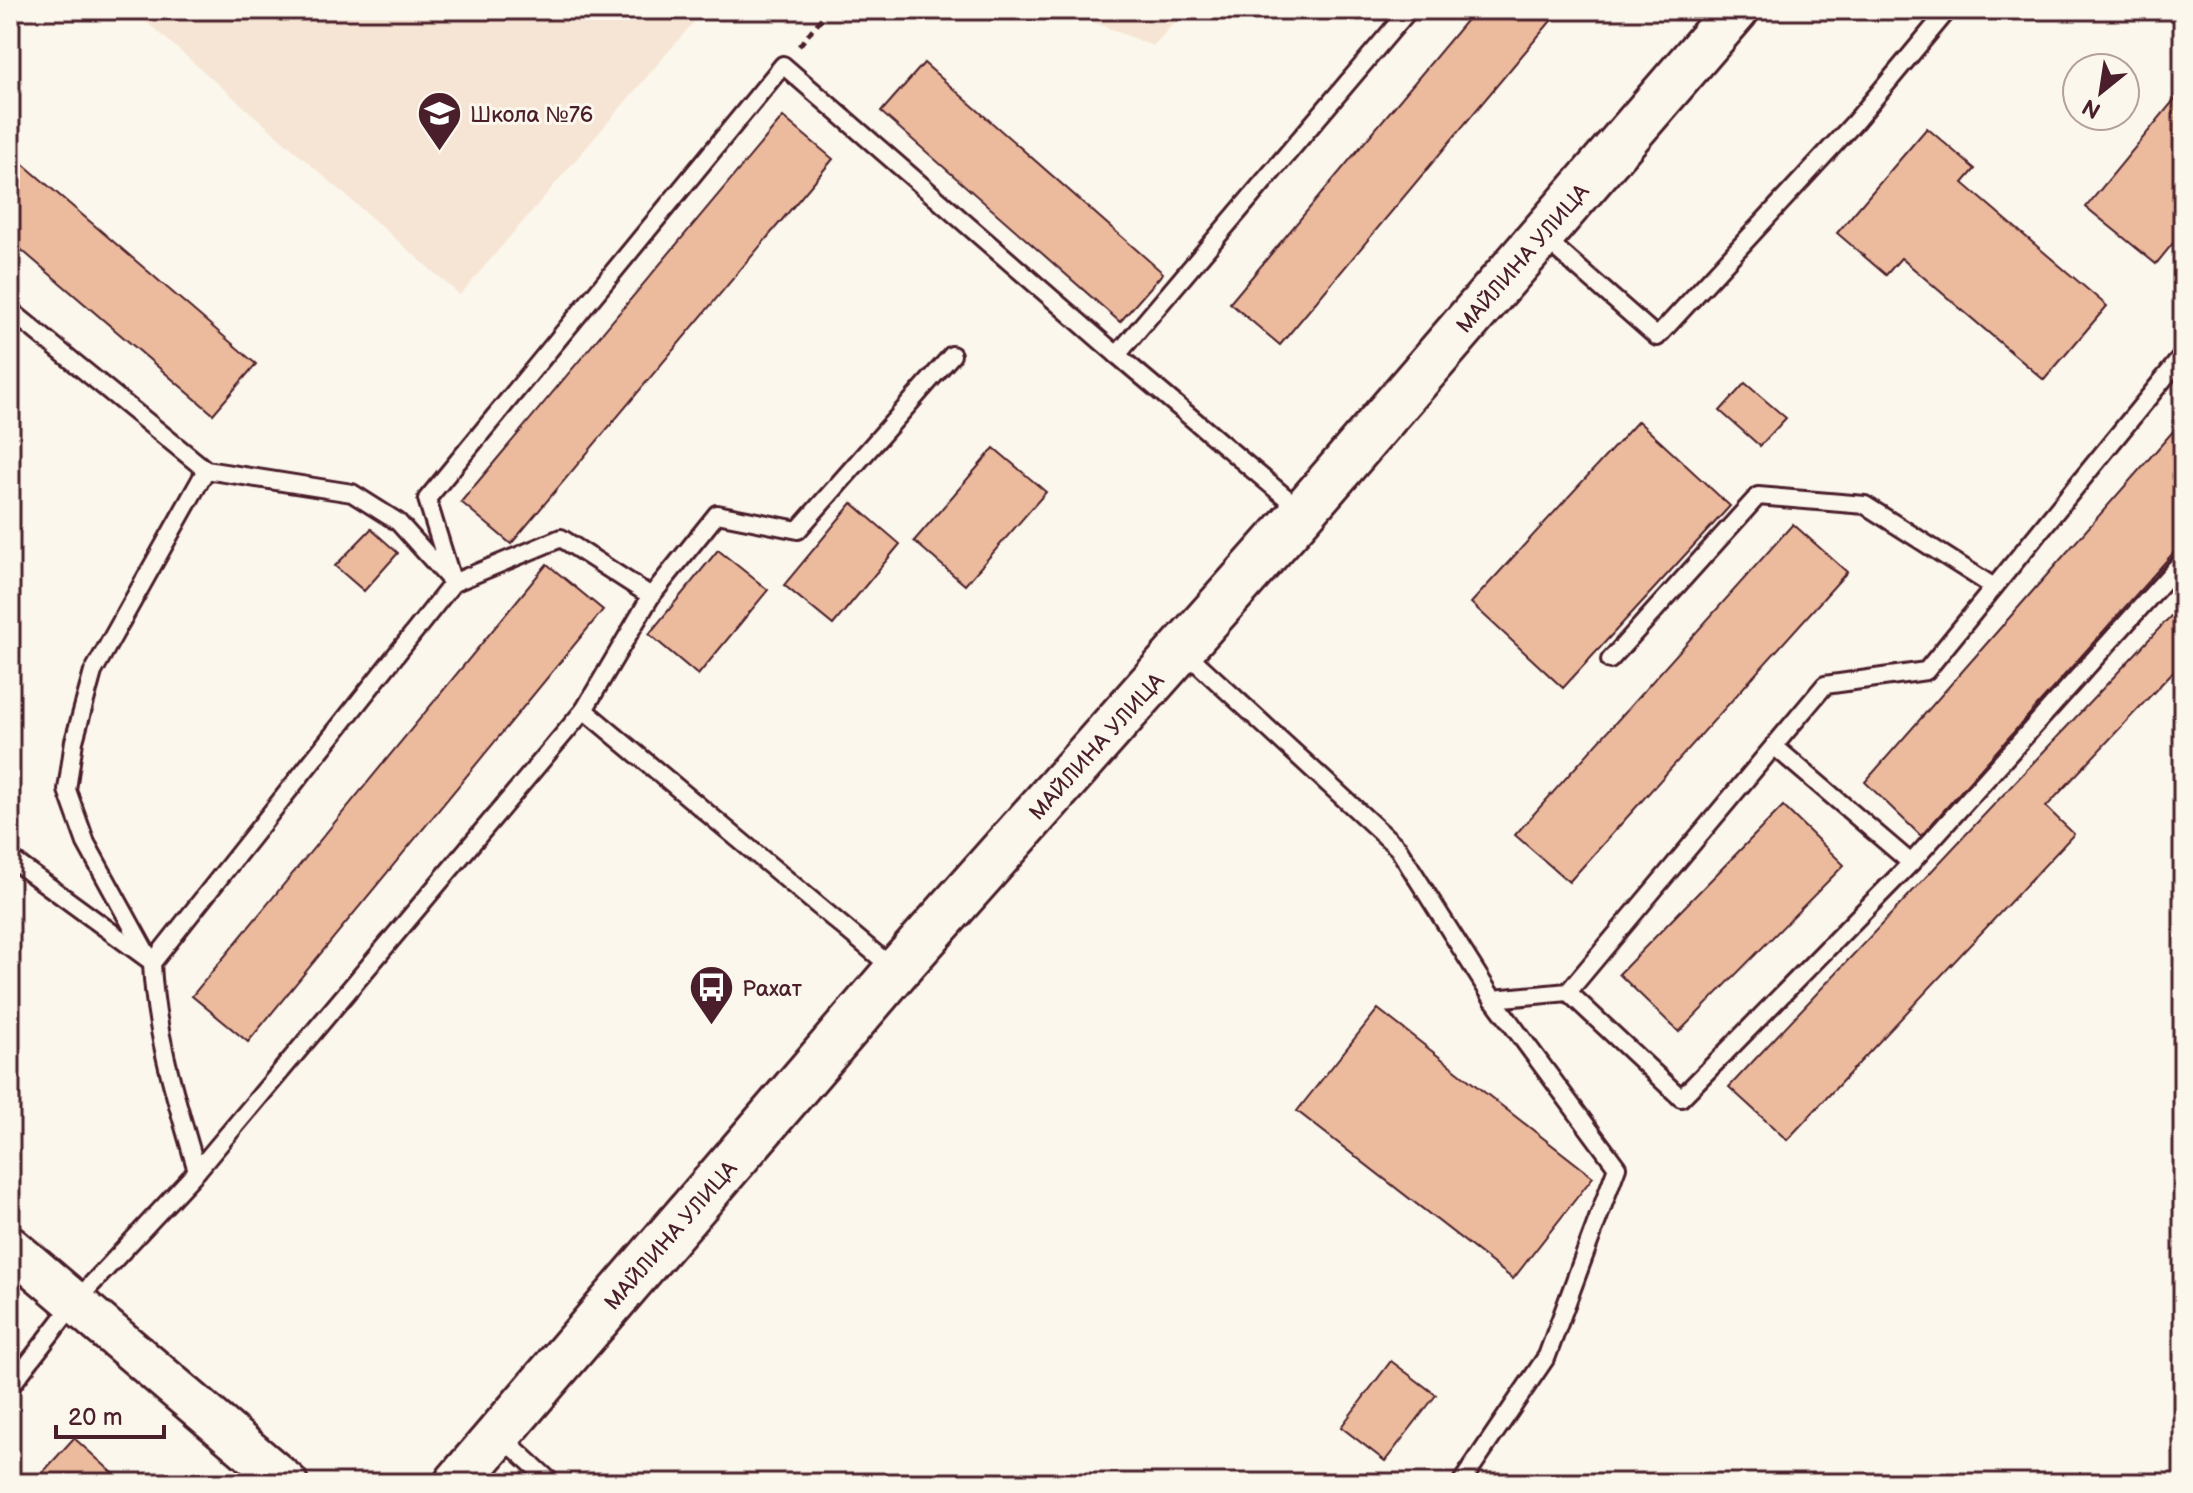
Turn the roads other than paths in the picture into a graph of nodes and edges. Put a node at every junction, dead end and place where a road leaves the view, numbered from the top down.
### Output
1 (1409, 10) edge
2 (1736, 10) edge
3 (1948, 10) edge
4 (1542, 235) junction
5 (10, 310) edge
6 (952, 355) dead end
7 (1117, 355) junction
8 (2183, 355) edge
9 (206, 470) junction
10 (1303, 512) junction
11 (2183, 560) edge
12 (453, 583) junction
13 (1994, 587) junction
14 (651, 596) junction
15 (1182, 649) junction
16 (1610, 660) dead end
17 (584, 710) junction
18 (1774, 746) junction
19 (10, 858) edge
20 (1911, 863) junction
21 (152, 963) junction
22 (896, 971) junction
23 (1568, 992) junction
24 (1493, 999) junction
25 (197, 1171) junction
26 (10, 1247) edge
27 (76, 1301) junction
28 (10, 1387) edge
29 (499, 1434) junction
30 (287, 1483) edge
31 (457, 1483) edge
32 (552, 1483) edge
33 (1461, 1483) edge

1 - 7 lane
2 - 4 main road, МАЙЛИНА УЛИЦА
3 - 4 lane
4 - 10 main road, МАЙЛИНА УЛИЦА
5 - 9 lane
6 - 14 lane
7 - 10 lane
7 - 12 lane
8 - 13 lane
9 - 12 lane
9 - 21 lane
10 - 15 main road, МАЙЛИНА УЛИЦА
11 - 20 lane
12 - 14 lane
12 - 21 lane
13 - 16 lane
13 - 18 lane
14 - 17 lane
15 - 22 main road, МАЙЛИНА УЛИЦА
15 - 24 lane
17 - 22 lane
17 - 25 lane
18 - 20 lane
18 - 23 lane
19 - 21 lane
20 - 23 lane
21 - 25 lane
22 - 29 main road, МАЙЛИНА УЛИЦА
23 - 24 lane
24 - 33 lane
25 - 27 lane
26 - 27 street
27 - 28 lane
27 - 30 street
29 - 31 main road, МАЙЛИНА УЛИЦА
29 - 32 lane

